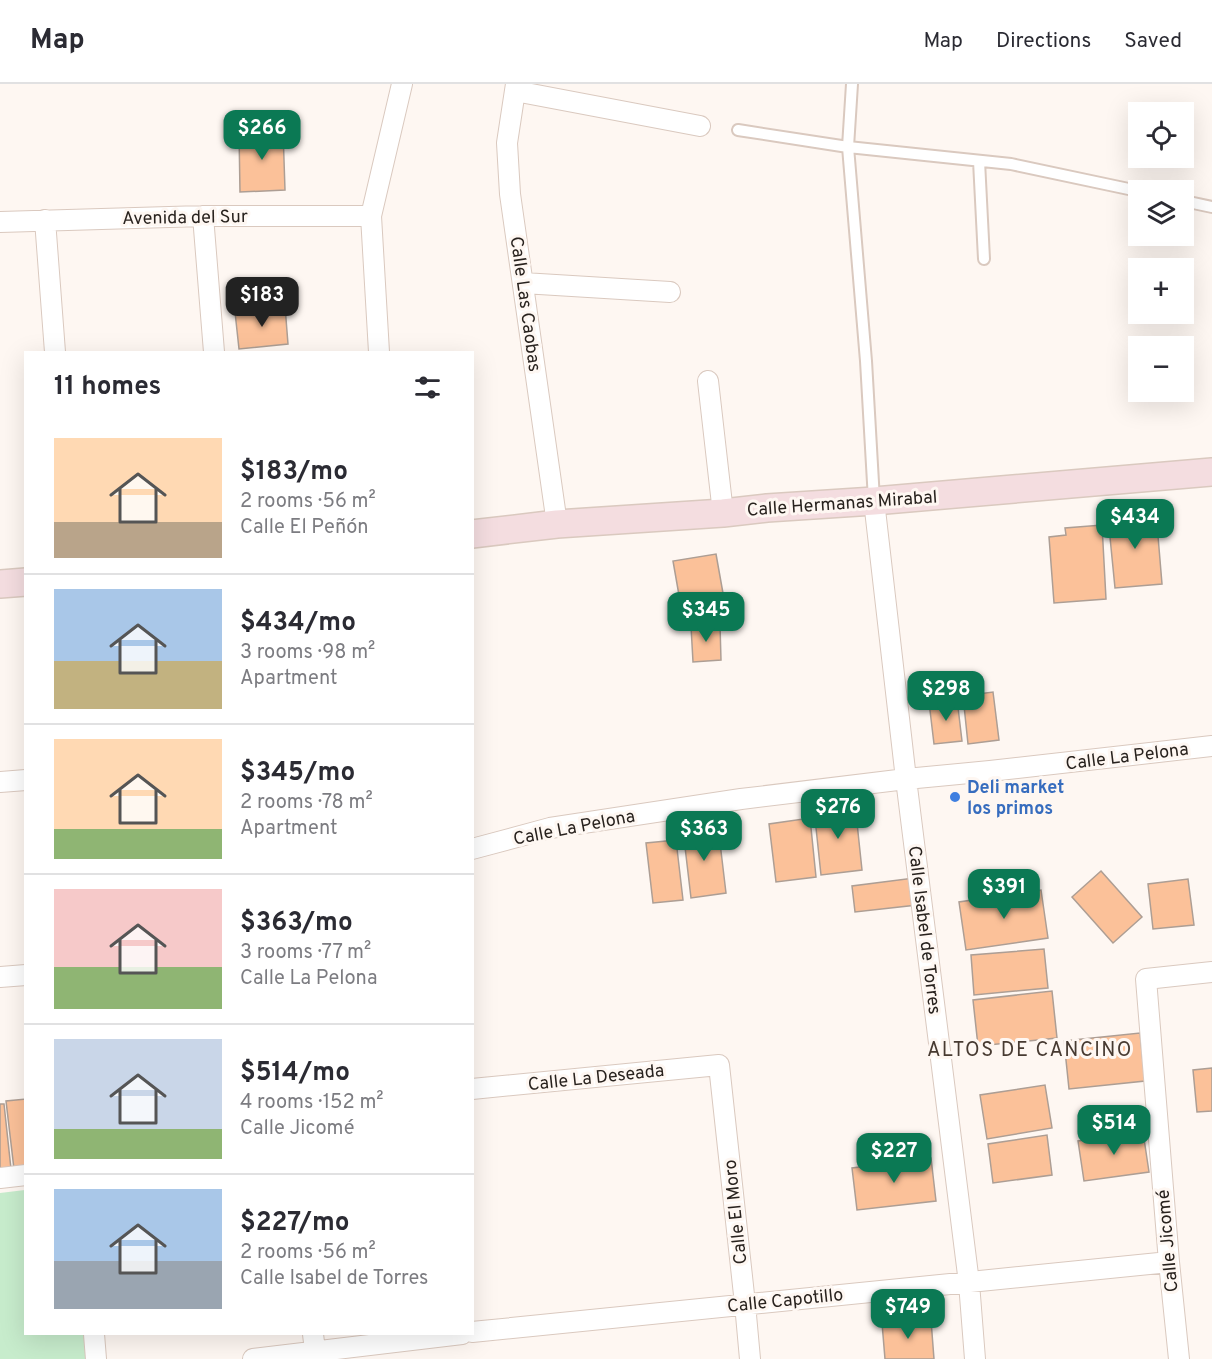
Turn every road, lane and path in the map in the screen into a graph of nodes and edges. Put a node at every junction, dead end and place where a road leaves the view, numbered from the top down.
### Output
1 (402, 84) edge
2 (852, 84) edge
3 (516, 87) edge
4 (700, 126) dead end
5 (738, 130) dead end
6 (848, 147) junction
7 (979, 160) junction
8 (1128, 189) edge
9 (1194, 203) edge
10 (1212, 207) edge
11 (203, 216) junction
12 (370, 216) junction
13 (45, 220) junction
14 (0, 222) edge
15 (984, 259) dead end
16 (523, 283) junction
17 (670, 292) dead end
18 (55, 351) edge
19 (214, 351) edge
20 (379, 351) edge
21 (708, 381) dead end
22 (1212, 471) edge
23 (874, 501) junction
24 (723, 513) junction
25 (557, 524) junction
26 (474, 534) edge
27 (24, 582) edge
28 (0, 584) edge
29 (1212, 746) edge
30 (906, 779) junction
31 (24, 780) edge
32 (0, 782) edge
33 (474, 848) edge
34 (1212, 972) edge
35 (24, 975) edge
36 (0, 976) edge
37 (719, 1065) joint
38 (474, 1089) edge
39 (24, 1175) edge
40 (0, 1178) edge
41 (1168, 1262) junction
42 (969, 1283) junction
43 (745, 1304) junction
44 (474, 1332) edge
45 (94, 1335) edge
46 (444, 1335) edge
47 (314, 1342) edge
48 (96, 1359) edge
49 (253, 1359) edge
50 (750, 1359) edge
51 (975, 1359) edge
52 (1179, 1359) edge

1 - 12 street
2 - 6 lane
3 - 4 street
3 - 16 street, Calle Las Caobas
5 - 6 lane
6 - 7 lane
6 - 23 lane
7 - 8 lane
7 - 15 lane
9 - 10 lane
11 - 12 street, Avenida del Sur
11 - 13 street, Avenida del Sur
11 - 19 street
12 - 20 street
13 - 14 street, Avenida del Sur
13 - 18 street
16 - 17 street
16 - 25 street, Calle Las Caobas
21 - 24 street
22 - 23 street, Calle Hermanas Mirabal
23 - 24 street, Calle Hermanas Mirabal
23 - 30 street, Calle Isabel de Torres
24 - 25 street, Calle Hermanas Mirabal
25 - 26 street, Calle Hermanas Mirabal
27 - 28 street
29 - 30 street, Calle La Pelona
30 - 33 street, Calle La Pelona
30 - 42 street, Calle Isabel de Torres
31 - 32 street
34 - 41 street, Calle Jicomé
35 - 36 street
37 - 38 street, Calle La Deseada
37 - 43 street, Calle El Moro
39 - 40 street
41 - 42 street, Calle Capotillo
41 - 52 street, Calle Jicomé
42 - 43 street, Calle Capotillo
42 - 51 street, Calle Isabel de Torres
43 - 44 street, Calle Capotillo
43 - 50 street, Calle El Moro
45 - 48 street
46 - 47 street
47 - 49 street

